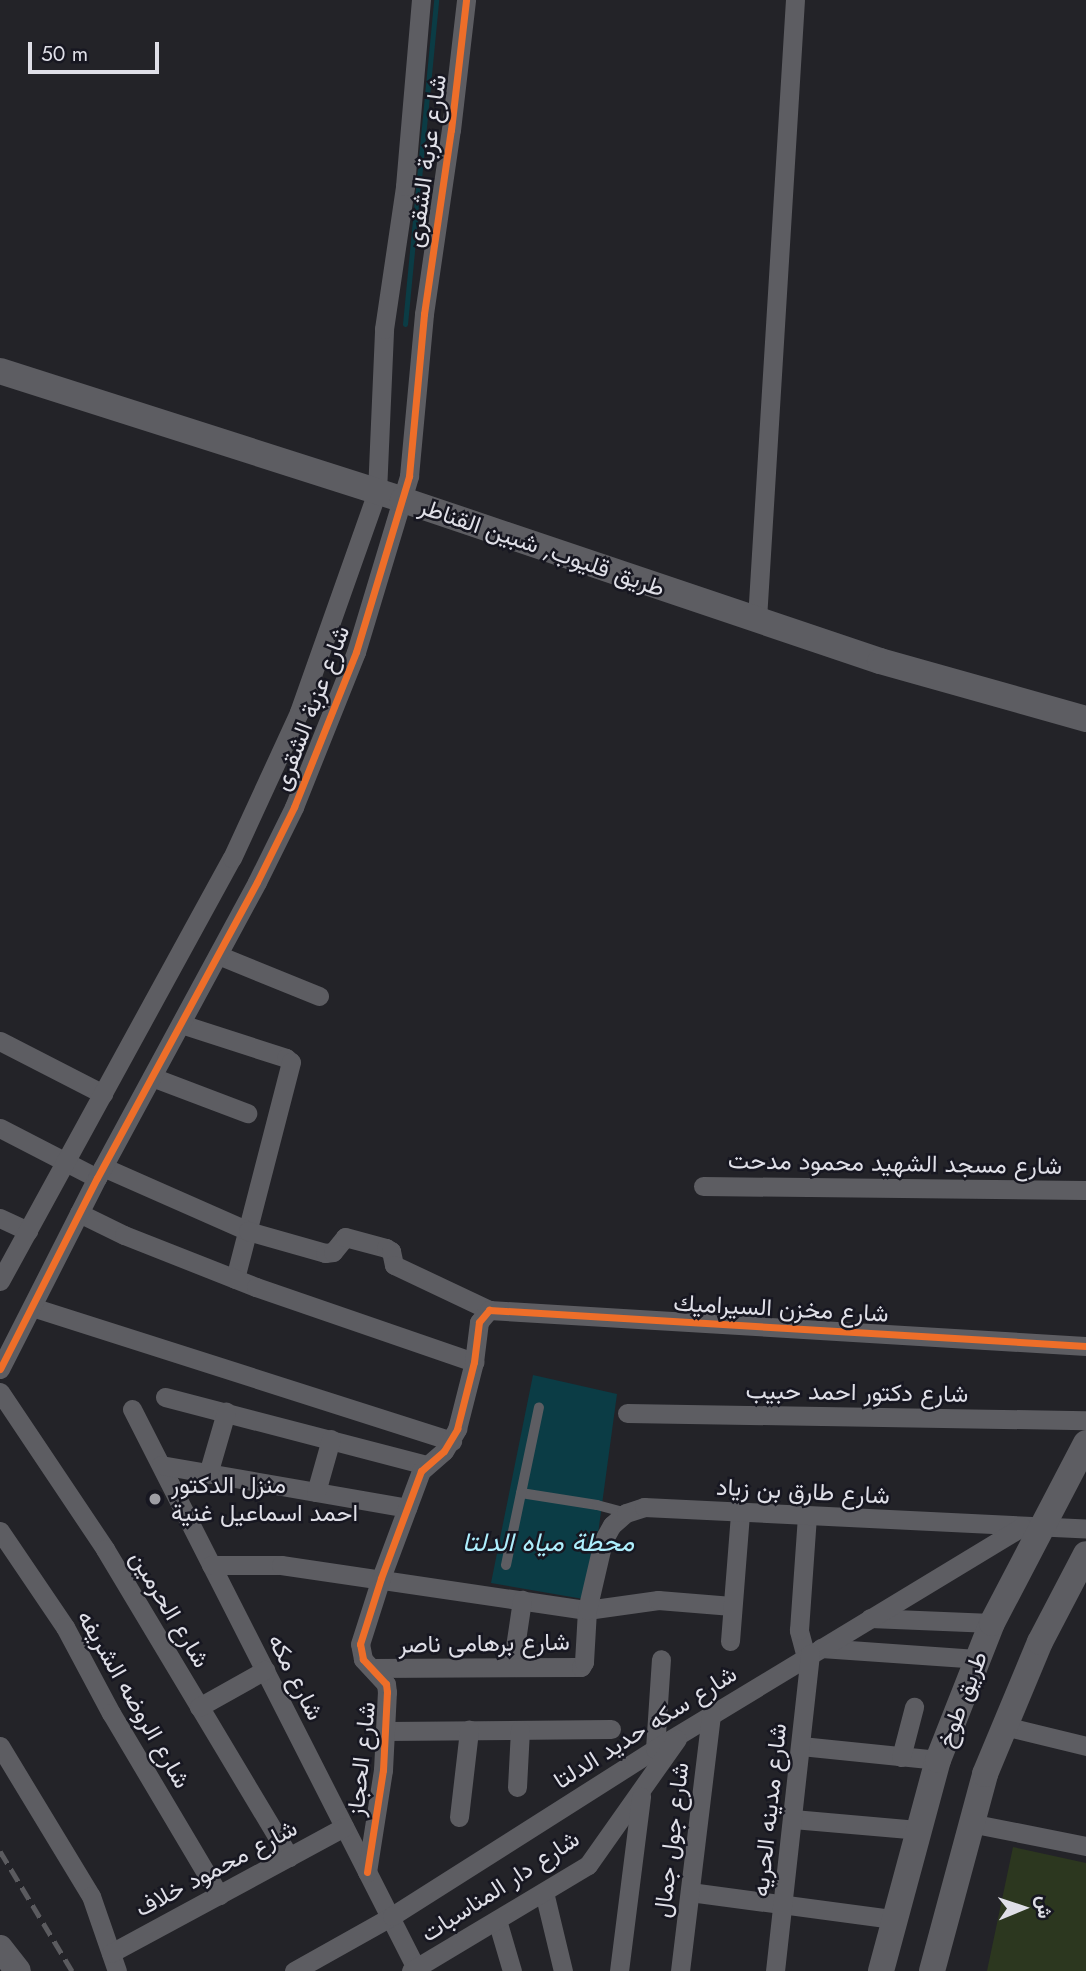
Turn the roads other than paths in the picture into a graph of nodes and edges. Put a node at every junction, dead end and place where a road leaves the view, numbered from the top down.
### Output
1 (421, 0) edge
2 (466, 0) edge
3 (795, 0) edge
4 (0, 371) edge
5 (377, 492) junction
6 (403, 500) junction
7 (757, 619) junction
8 (1086, 719) edge
9 (218, 955) junction
10 (319, 996) dead end
11 (181, 1024) junction
12 (0, 1041) edge
13 (152, 1077) junction
14 (103, 1094) junction
15 (247, 1113) dead end
16 (0, 1128) edge
17 (66, 1162) junction
18 (100, 1172) junction
19 (703, 1186) dead end
20 (1086, 1190) edge
21 (79, 1213) junction
22 (0, 1218) edge
23 (28, 1231) junction
24 (248, 1231) junction
25 (235, 1279) junction
26 (0, 1281) edge
27 (32, 1307) junction
28 (484, 1316) junction
29 (1086, 1346) edge
30 (474, 1362) junction
31 (0, 1369) edge
32 (0, 1392) edge
33 (165, 1396) dead end
34 (539, 1407) dead end
35 (132, 1409) dead end
36 (226, 1412) junction
37 (627, 1413) dead end
38 (1086, 1420) edge
39 (331, 1440) junction
40 (452, 1441) junction
41 (1086, 1443) edge
42 (161, 1465) junction
43 (426, 1465) junction
44 (208, 1474) junction
45 (316, 1492) junction
46 (521, 1493) junction
47 (407, 1508) junction
48 (626, 1513) junction
49 (740, 1513) junction
50 (807, 1516) junction
51 (1032, 1527) junction
52 (1086, 1529) edge
53 (0, 1531) edge
54 (1086, 1553) edge
55 (211, 1565) junction
56 (506, 1565) dead end
57 (381, 1578) junction
58 (522, 1600) junction
59 (733, 1606) junction
60 (587, 1609) junction
61 (870, 1618) junction
62 (992, 1623) junction
63 (730, 1641) dead end
64 (813, 1653) junction
65 (661, 1659) dead end
66 (977, 1659) junction
67 (512, 1667) junction
68 (372, 1668) junction
69 (265, 1671) junction
70 (200, 1707) junction
71 (914, 1707) dead end
72 (711, 1714) junction
73 (1004, 1726) junction
74 (611, 1729) dead end
75 (469, 1730) junction
76 (520, 1730) junction
77 (386, 1731) junction
78 (682, 1732) junction
79 (0, 1746) edge
80 (801, 1746) junction
81 (1086, 1746) edge
82 (655, 1749) junction
83 (901, 1757) junction
84 (938, 1760) junction
85 (517, 1787) dead end
86 (641, 1791) junction
87 (459, 1816) dead end
88 (793, 1819) junction
89 (970, 1823) junction
90 (344, 1827) junction
91 (918, 1830) junction
92 (1086, 1846) edge
93 (289, 1857) junction
94 (367, 1872) junction
95 (544, 1892) junction
96 (690, 1892) junction
97 (219, 1895) junction
98 (785, 1905) junction
99 (392, 1916) junction
100 (894, 1919) junction
101 (497, 1920) junction
102 (114, 1962) edge
103 (413, 1970) edge
104 (294, 1971) edge
105 (512, 1971) edge
106 (563, 1971) edge
107 (619, 1971) edge
108 (680, 1971) edge
109 (775, 1971) edge
110 (881, 1971) edge
111 (932, 1971) edge

1 - 5 street, شارع عزبة الشقرى
2 - 6 street, شارع عزبة الشقرى
3 - 7 street
4 - 5 main road, طريق قليوب, شبين القناطر
5 - 6 main road, طريق قليوب, شبين القناطر
5 - 14 street, شارع عزبة الشقرى
6 - 7 main road, طريق قليوب, شبين القناطر
6 - 9 street, شارع عزبة الشقرى
7 - 8 main road, طريق قليوب, شبين القناطر
9 - 10 street
9 - 11 street, شارع عزبة الشقرى
11 - 13 street, شارع عزبة الشقرى
11 - 24 street
12 - 14 street
13 - 15 street
13 - 18 street, شارع عزبة الشقرى
14 - 17 street, شارع عزبة الشقرى
16 - 17 street
17 - 18 street
17 - 23 street, شارع عزبة الشقرى
18 - 21 street, شارع عزبة الشقرى
18 - 24 street
19 - 20 street, شارع مسجد الشهيد محمود مدحت
21 - 25 street
21 - 27 street, شارع عزبة الشقرى
22 - 23 street
23 - 26 street, شارع عزبة الشقرى
24 - 25 street
24 - 28 street
25 - 30 street
27 - 31 street, شارع عزبة الشقرى
27 - 40 street
28 - 29 street, شارع مخزن السيراميك
28 - 30 street
30 - 40 street
32 - 70 street, شارع الحرمين
33 - 36 street
34 - 46 lane
35 - 42 street, شارع مكه
36 - 39 street
36 - 44 street
37 - 38 street, شارع دكتور احمد حبيب
39 - 43 street
39 - 45 street
40 - 43 street
41 - 51 main road, طريق طوخ
42 - 44 street
42 - 55 street, شارع مكه
43 - 47 street
44 - 45 street
45 - 47 street
46 - 48 lane
46 - 56 lane
47 - 57 street
48 - 49 street, شارع طارق بن زياد
48 - 60 street
49 - 50 street, شارع طارق بن زياد
49 - 59 street
50 - 51 street, شارع طارق بن زياد
50 - 64 street, شارع مدينه الحريه
51 - 52 street, شارع طارق بن زياد
51 - 61 street, شارع سكه حديد الدلتا
51 - 62 main road, طريق طوخ
53 - 97 street, شارع الروضه الشريفه
54 - 73 main road, طريق طوخ
55 - 57 street
55 - 69 street, شارع مكه
57 - 58 street
57 - 68 street, شارع الحجاز
58 - 60 street
58 - 67 street
59 - 60 street
59 - 63 street
60 - 67 street, شارع برهامى ناصر
61 - 62 street
61 - 64 street, شارع سكه حديد الدلتا
62 - 66 main road, طريق طوخ
64 - 66 street
64 - 72 street, شارع سكه حديد الدلتا
64 - 80 street, شارع مدينه الحريه
65 - 82 street
66 - 84 main road, طريق طوخ
67 - 68 street, شارع برهامى ناصر
68 - 77 street, شارع الحجاز
69 - 70 street
69 - 90 street, شارع مكه
70 - 93 street, شارع الحرمين
71 - 83 street
72 - 78 street, شارع سكه حديد الدلتا
72 - 96 street, شارع جول جمال
73 - 81 street
73 - 89 main road, طريق طوخ
74 - 76 street
75 - 76 street
75 - 77 street
75 - 87 street
76 - 85 street
77 - 94 street, شارع الحجاز
78 - 82 street, شارع سكه حديد الدلتا
78 - 86 street, شارع دار المناسبات
79 - 102 street
80 - 83 street
80 - 88 street, شارع مدينه الحريه
82 - 99 street, شارع سكه حديد الدلتا
83 - 84 street
84 - 91 main road, طريق طوخ
86 - 95 street, شارع دار المناسبات
86 - 107 street
88 - 91 street
88 - 98 street, شارع مدينه الحريه
89 - 92 street
89 - 111 main road, طريق طوخ
90 - 93 street, شارع محمود خلاف
90 - 94 street, شارع مكه
91 - 100 main road, طريق طوخ
93 - 97 street, شارع محمود خلاف
94 - 99 street, شارع مكه
95 - 101 street, شارع دار المناسبات
95 - 106 street
96 - 98 street
96 - 108 street, شارع جول جمال
97 - 102 street, شارع محمود خلاف
98 - 100 street
98 - 109 street, شارع مدينه الحريه
99 - 103 street, شارع مكه
99 - 104 street, شارع سكه حديد الدلتا
100 - 110 main road, طريق طوخ
101 - 103 street, شارع دار المناسبات
101 - 105 street

